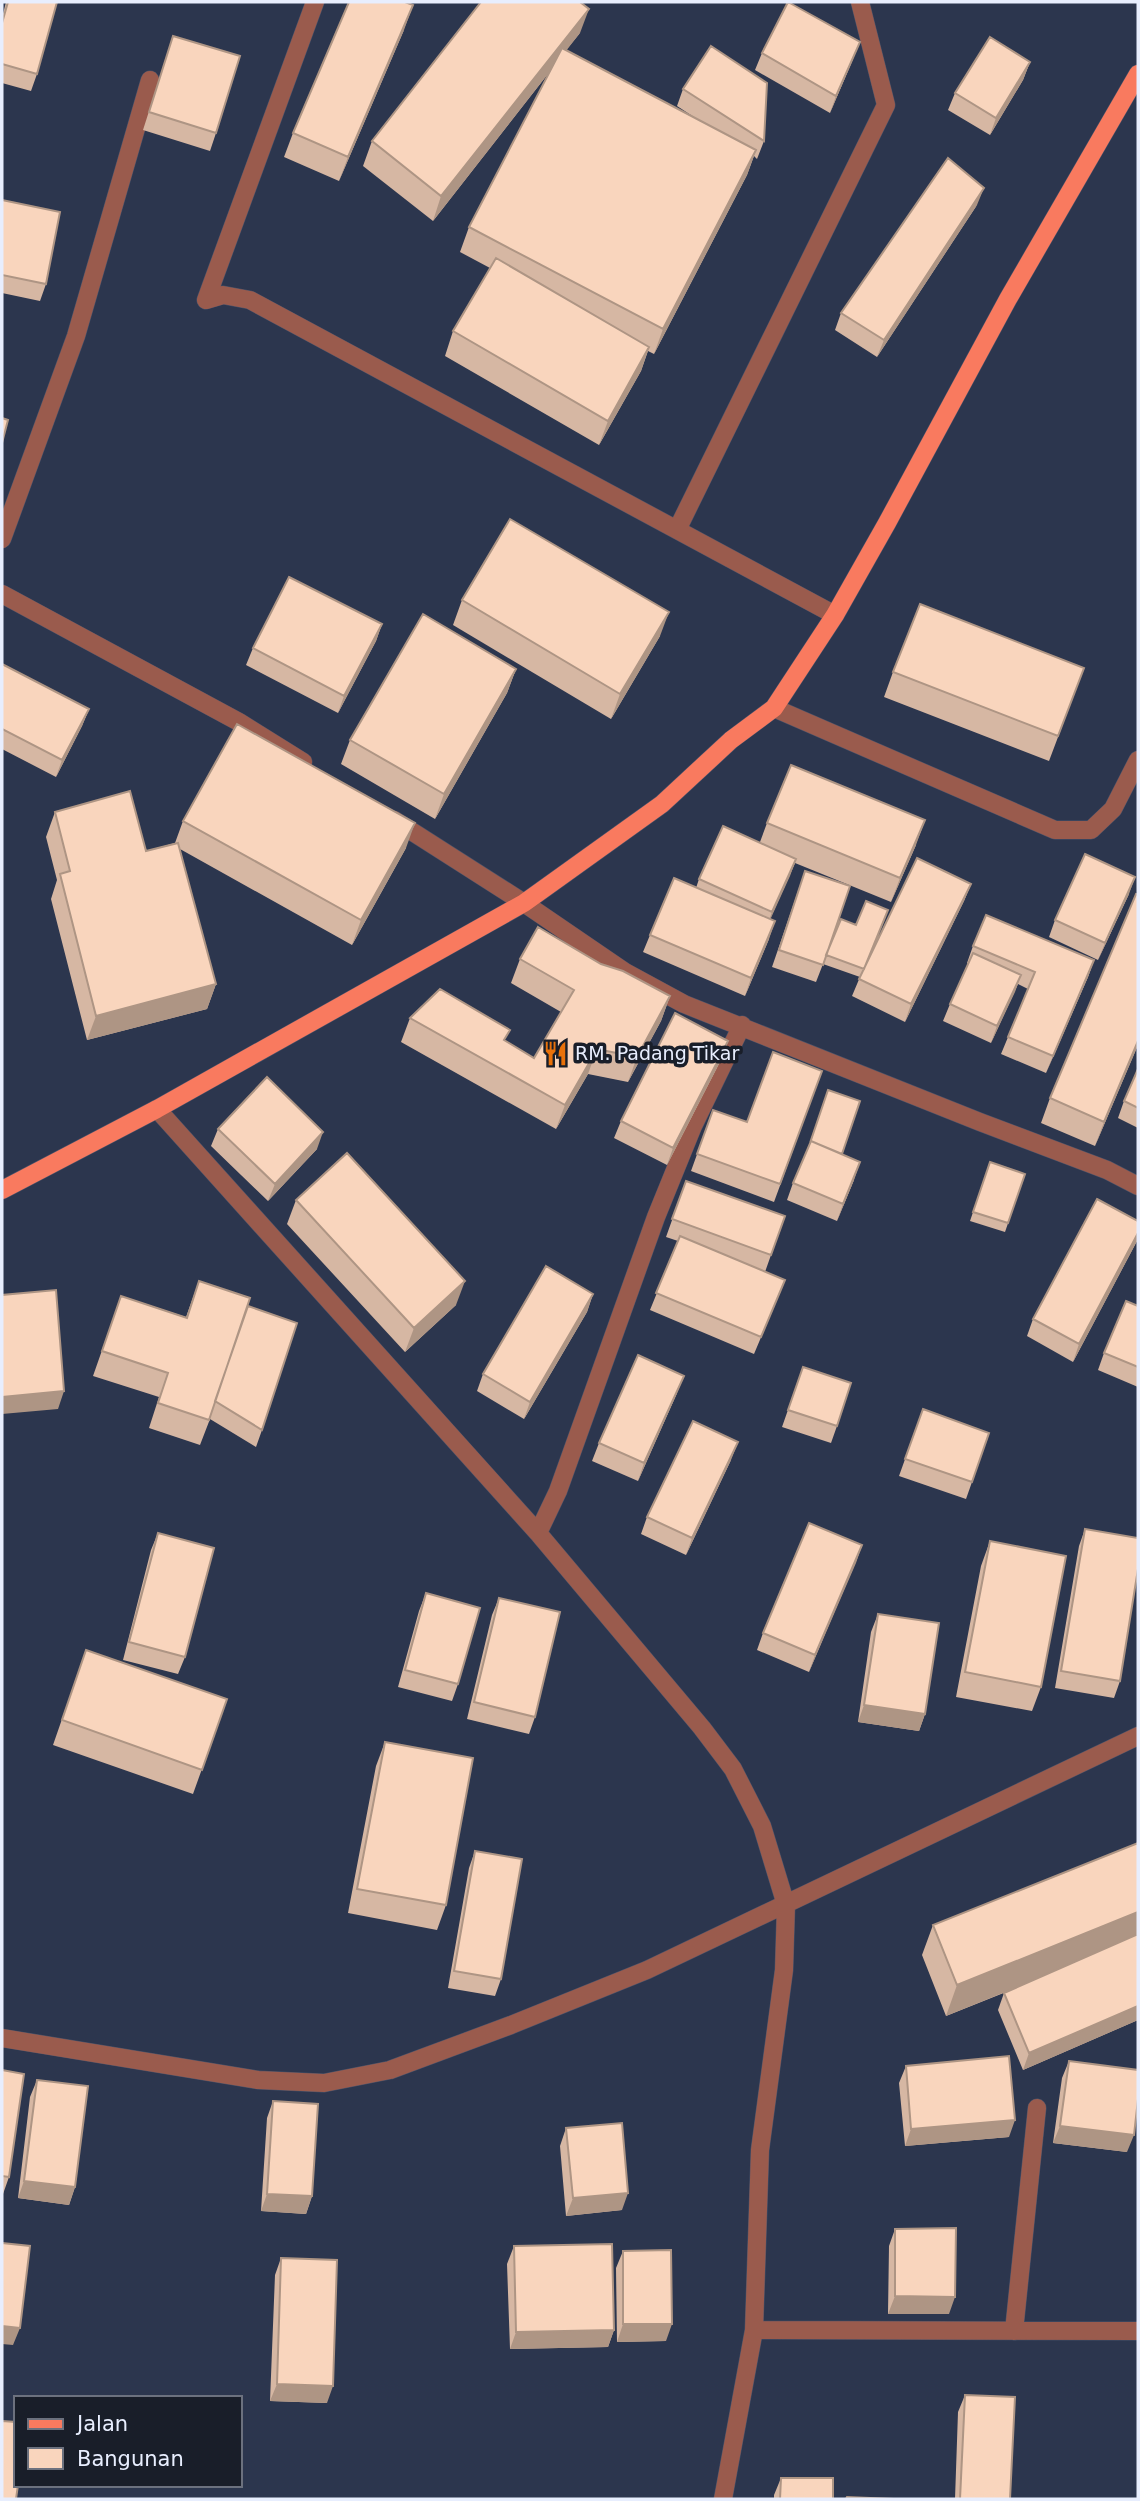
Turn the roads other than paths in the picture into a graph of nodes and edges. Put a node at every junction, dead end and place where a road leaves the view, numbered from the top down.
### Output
1 (315, 2) edge
2 (860, 2) edge
3 (1138, 74) edge
4 (150, 80) dead end
5 (677, 530) junction
6 (2, 539) edge
7 (2, 594) edge
8 (835, 615) junction
9 (774, 708) junction
10 (1138, 760) edge
11 (319, 772) edge
12 (376, 808) edge
13 (524, 902) junction
14 (742, 1025) junction
15 (157, 1109) junction
16 (1138, 1186) edge
17 (2, 1190) edge
18 (538, 1533) junction
19 (1138, 1736) edge
20 (786, 1905) junction
21 (2, 2038) edge
22 (1037, 2108) dead end
23 (754, 2330) junction
24 (1014, 2331) junction
25 (1138, 2331) edge
26 (723, 2499) edge

1 - 5 street
2 - 5 street
3 - 8 main road
4 - 6 street
5 - 8 street
7 - 11 street
8 - 9 main road
9 - 10 street
9 - 13 main road
12 - 13 street
13 - 14 street
13 - 15 main road
14 - 16 street
14 - 18 street
15 - 17 main road
15 - 18 street
18 - 20 street
19 - 20 street
20 - 21 street
20 - 23 street
22 - 24 street
23 - 24 street
23 - 26 street
24 - 25 street

